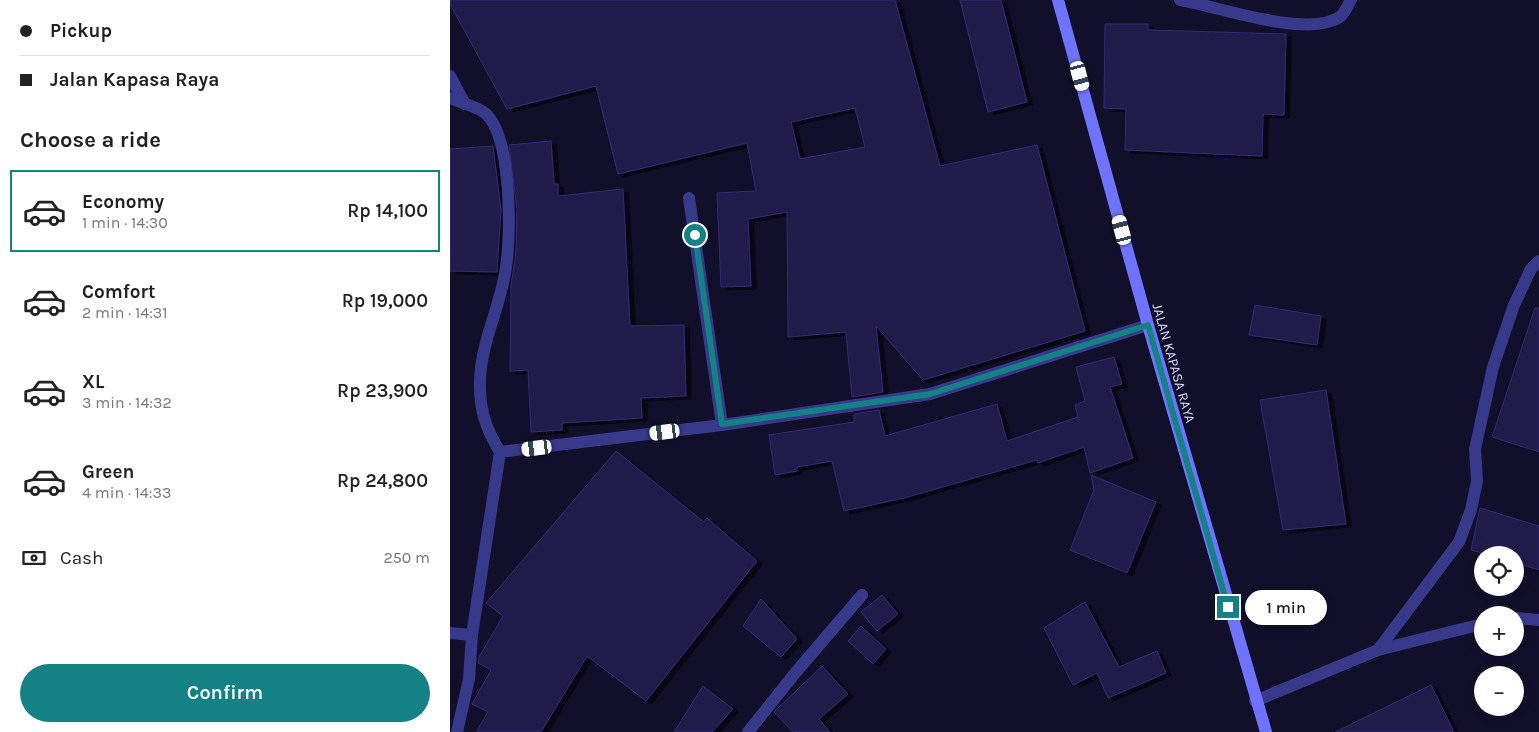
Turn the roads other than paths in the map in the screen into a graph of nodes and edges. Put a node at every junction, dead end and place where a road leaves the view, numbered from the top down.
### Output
1 (1058, 0) edge
2 (1180, 0) edge
3 (1352, 0) edge
4 (450, 76) edge
5 (450, 98) edge
6 (465, 104) junction
7 (689, 198) dead end
8 (1539, 261) edge
9 (1148, 325) junction
10 (722, 424) junction
11 (500, 452) junction
12 (862, 595) dead end
13 (1524, 619) edge
14 (1539, 620) edge
15 (1474, 626) edge
16 (450, 633) edge
17 (472, 635) junction
18 (1378, 650) junction
19 (1255, 701) junction
20 (457, 732) edge
21 (748, 732) edge
22 (1266, 732) edge

1 - 9 main road, JALAN KAPASA RAYA
2 - 3 street
4 - 6 street
5 - 6 street
6 - 11 street
7 - 10 street
8 - 18 street
9 - 10 street
9 - 19 main road, JALAN KAPASA RAYA
10 - 11 street
11 - 17 street
12 - 21 street
13 - 14 street
15 - 18 street
16 - 17 street
17 - 20 street
18 - 19 street
19 - 22 main road, JALAN KAPASA RAYA

